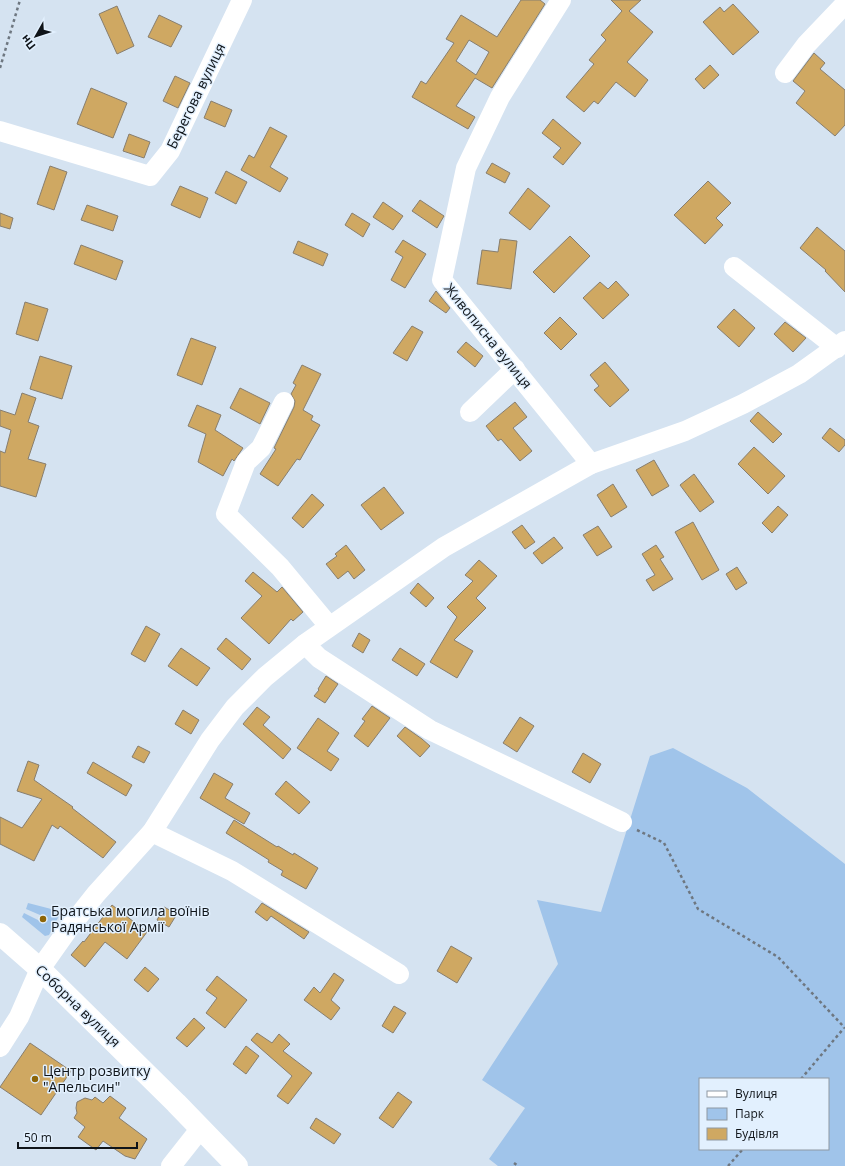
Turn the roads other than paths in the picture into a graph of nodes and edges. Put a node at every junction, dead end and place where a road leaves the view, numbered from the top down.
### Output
1 (242, 0) edge
2 (561, 0) edge
3 (845, 4) edge
4 (785, 73) dead end
5 (0, 131) edge
6 (734, 267) dead end
7 (841, 344) edge
8 (515, 369) junction
9 (284, 402) dead end
10 (470, 412) dead end
11 (591, 464) junction
12 (329, 626) junction
13 (305, 644) junction
14 (622, 822) road end
15 (152, 832) junction
16 (0, 934) edge
17 (40, 969) junction
18 (399, 974) dead end
19 (0, 1047) edge
20 (201, 1128) junction
21 (171, 1166) edge
22 (237, 1166) edge

1 - 5 street, Берегова вулиця
2 - 8 street, Живописна вулиця
3 - 4 street
6 - 7 street
7 - 11 street
8 - 10 street
8 - 11 street, Живописна вулиця
9 - 12 street
11 - 12 street
12 - 13 street
13 - 14 street
13 - 15 street
15 - 17 street
15 - 18 street
16 - 17 main road, Соборна вулиця
17 - 19 street
17 - 20 main road, Соборна вулиця
20 - 21 street
20 - 22 main road, Соборна вулиця

